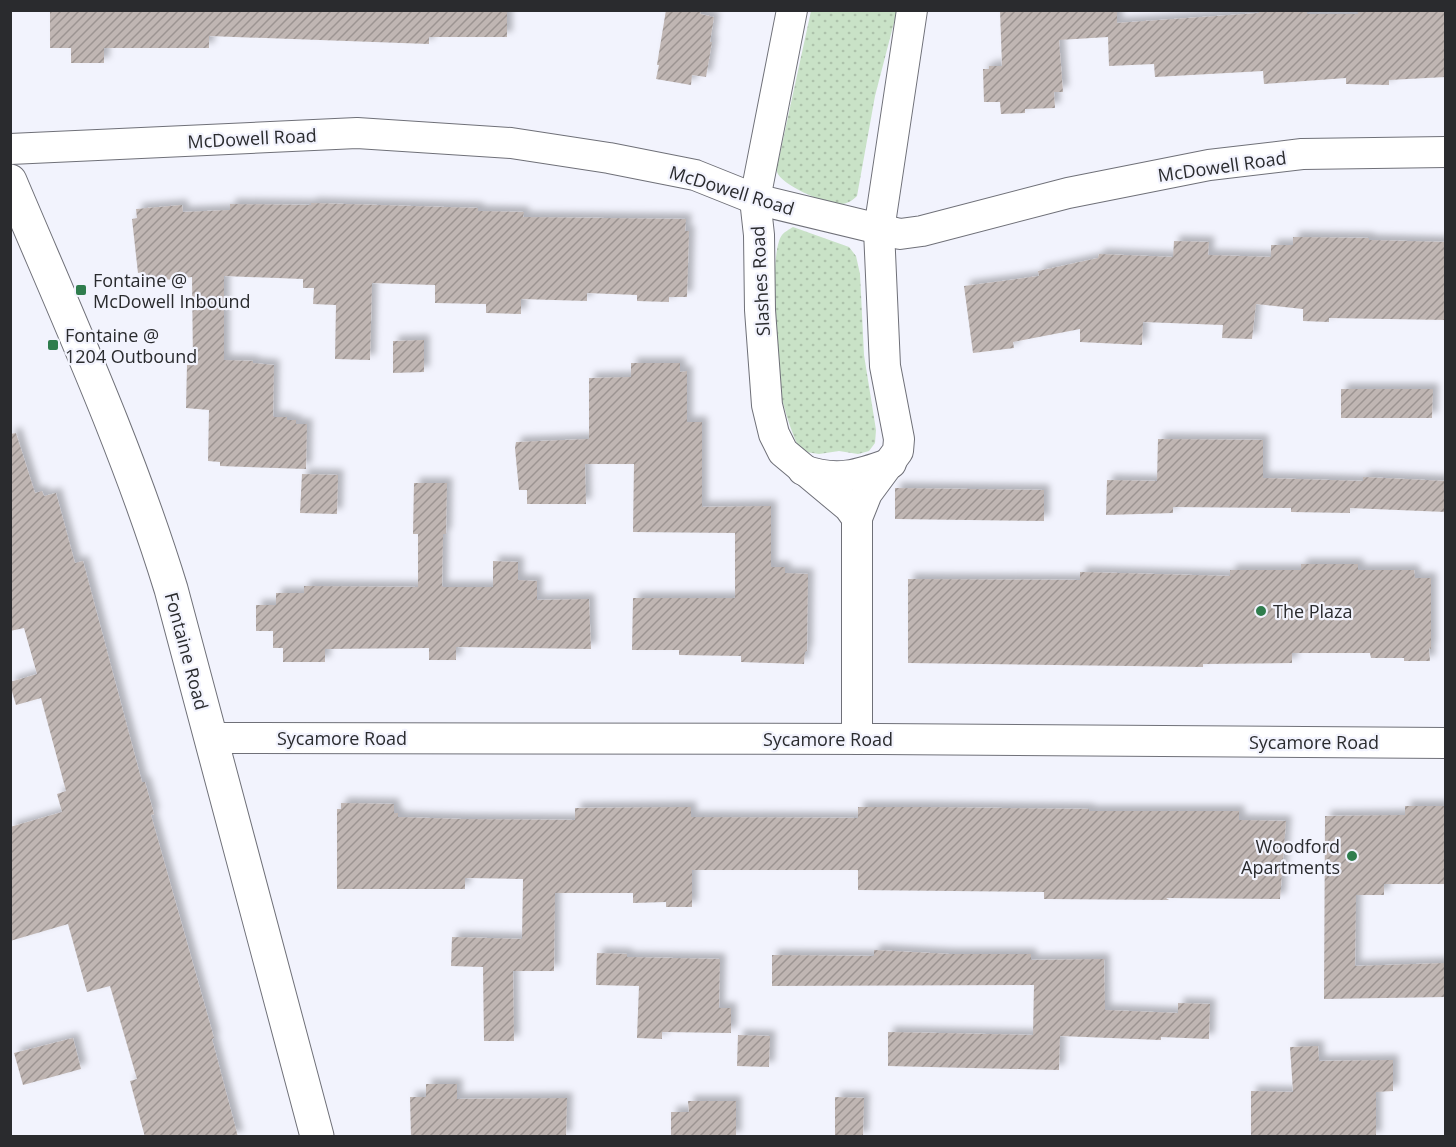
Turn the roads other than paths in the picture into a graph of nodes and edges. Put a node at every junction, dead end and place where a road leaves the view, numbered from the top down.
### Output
1 (792, 10) edge
2 (912, 10) edge
3 (10, 149) edge
4 (1446, 152) edge
5 (10, 182) edge
6 (755, 199) junction
7 (879, 230) junction
8 (891, 463) junction
9 (803, 470) junction
10 (857, 518) junction
11 (210, 738) junction
12 (857, 739) junction
13 (1446, 743) edge
14 (317, 1137) edge

1 - 6 street, Slashes Road
2 - 7 street
3 - 6 street, McDowell Road
4 - 7 street, McDowell Road
5 - 11 street, Fontaine Road
6 - 7 street, McDowell Road
6 - 9 street, Slashes Road
7 - 8 street
8 - 9 street
8 - 10 street
9 - 10 street, Slashes Road
10 - 12 street
11 - 12 street, Sycamore Road
11 - 14 street, Fontaine Road
12 - 13 street, Sycamore Road

